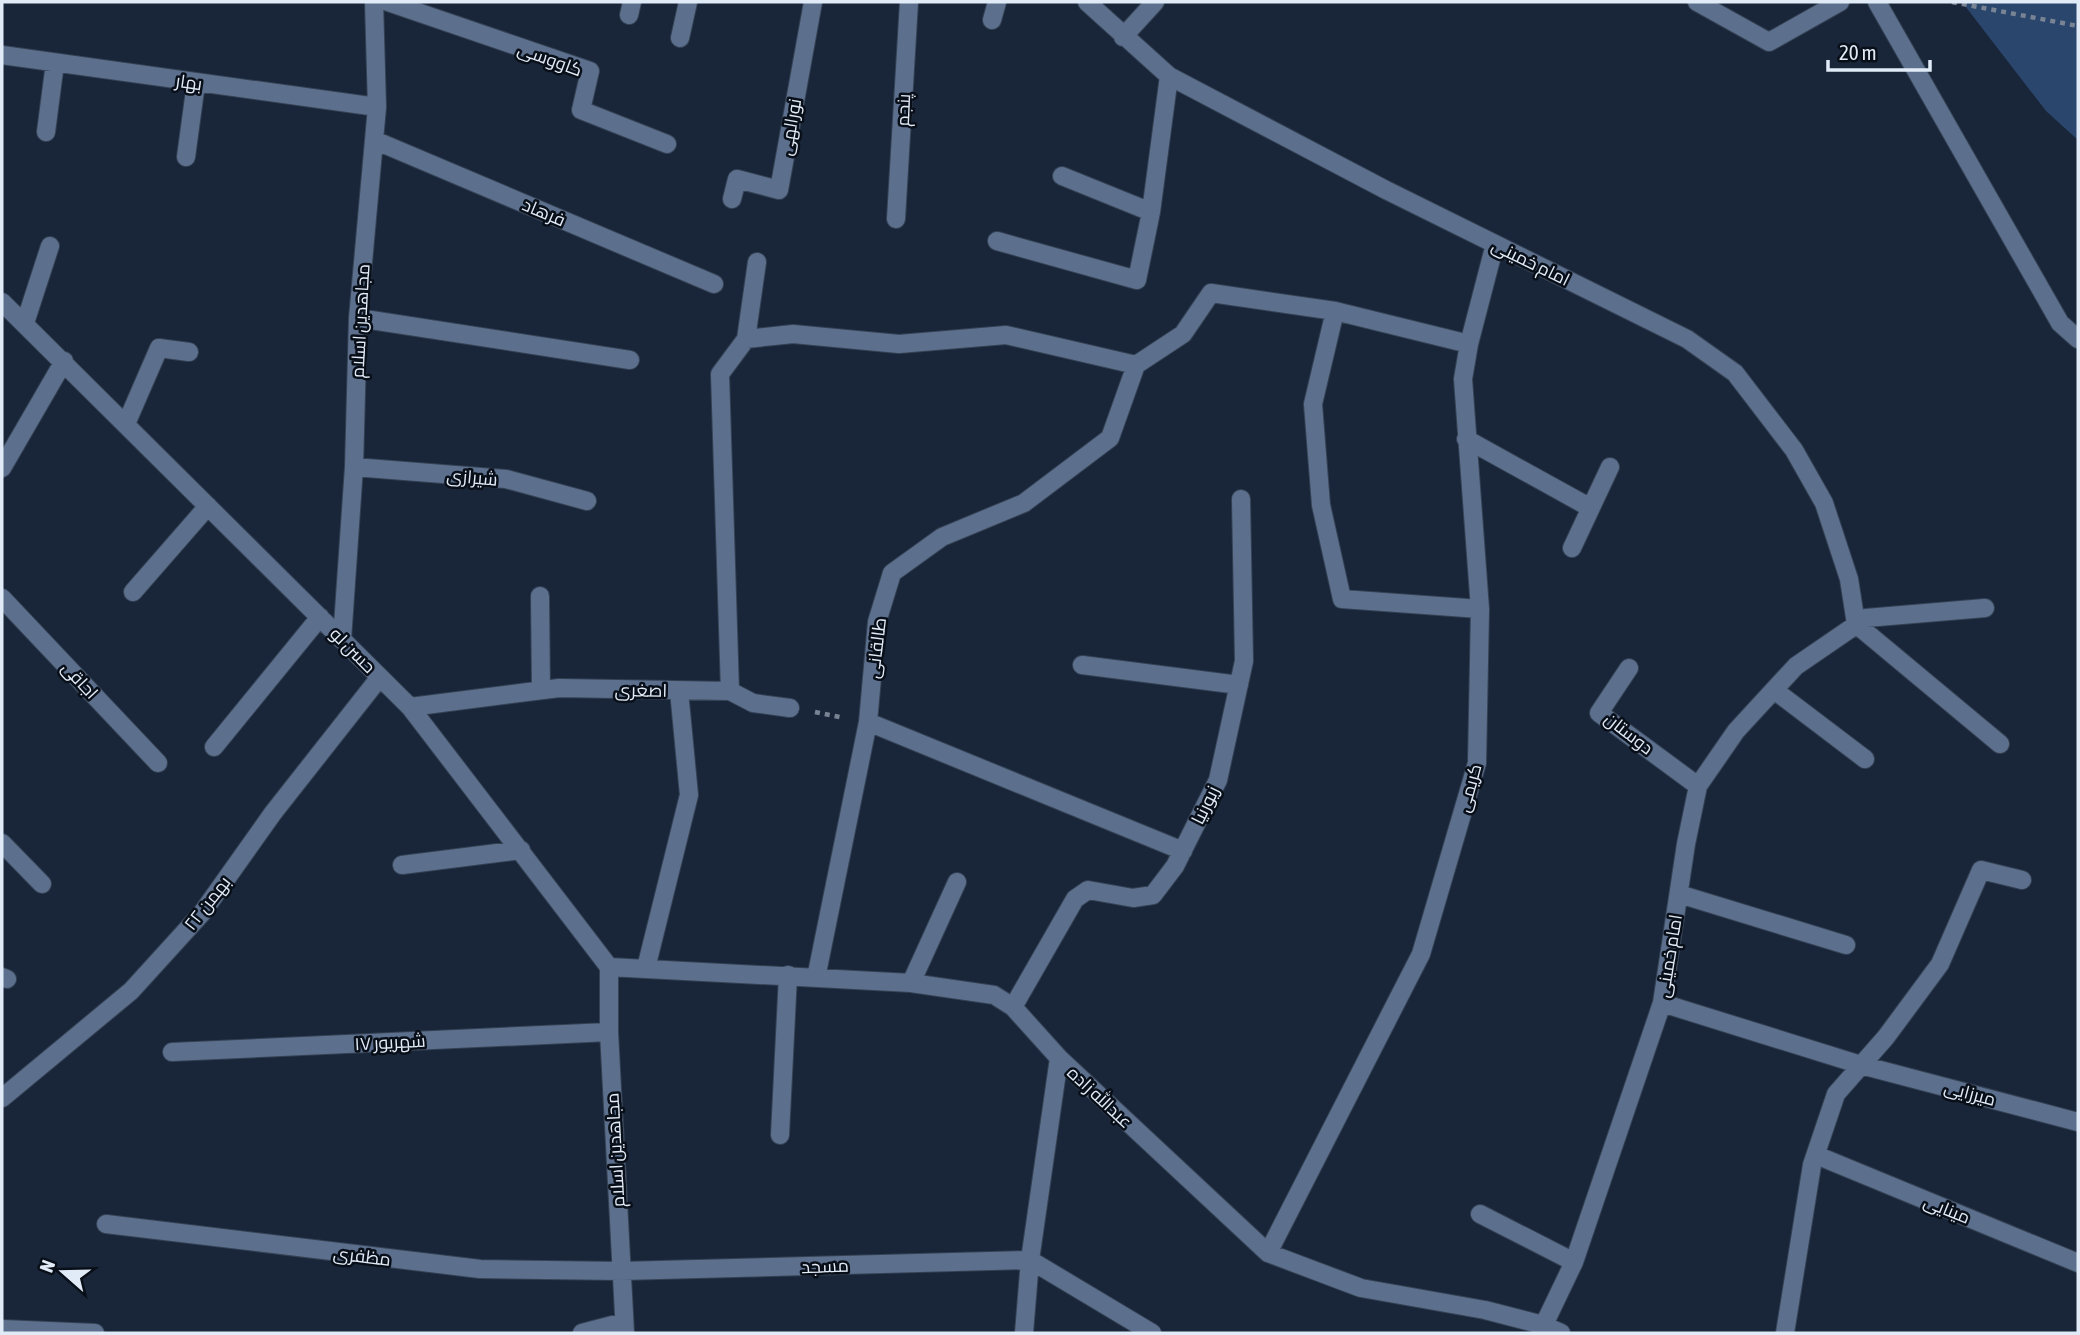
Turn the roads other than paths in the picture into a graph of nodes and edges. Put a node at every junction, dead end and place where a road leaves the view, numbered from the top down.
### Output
1 (374, 2) edge
2 (388, 2) edge
3 (688, 2) edge
4 (813, 2) edge
5 (909, 2) edge
6 (997, 2) edge
7 (1087, 2) edge
8 (1155, 2) edge
9 (1697, 2) edge
10 (1840, 2) edge
11 (1877, 2) edge
12 (992, 20) dead end
13 (1123, 37) junction
14 (680, 38) dead end
15 (2, 55) edge
16 (55, 63) junction
17 (1169, 76) junction
18 (196, 83) junction
19 (377, 107) junction
20 (46, 132) dead end
21 (374, 140) junction
22 (667, 144) dead end
23 (186, 157) dead end
24 (1062, 176) dead end
25 (732, 199) dead end
26 (1151, 212) junction
27 (896, 219) dead end
28 (997, 241) dead end
29 (1495, 244) junction
30 (50, 246) dead end
31 (757, 262) dead end
32 (714, 284) dead end
33 (2, 302) edge
34 (1335, 311) junction
35 (358, 318) junction
36 (25, 323) junction
37 (2078, 339) edge
38 (746, 340) junction
39 (1469, 344) junction
40 (189, 352) dead end
41 (630, 360) dead end
42 (64, 361) junction
43 (1136, 365) junction
44 (126, 424) junction
45 (1465, 439) junction
46 (4, 457) edge
47 (354, 467) junction
48 (1610, 467) dead end
49 (1241, 499) dead end
50 (587, 501) dead end
51 (208, 506) junction
52 (1589, 507) junction
53 (1572, 548) dead end
54 (133, 592) dead end
55 (540, 596) dead end
56 (2, 598) edge
57 (1984, 608) dead end
58 (1480, 609) junction
59 (320, 617) junction
60 (1856, 624) junction
61 (342, 640) junction
62 (1082, 665) dead end
63 (1629, 668) dead end
64 (380, 677) junction
65 (1239, 685) junction
66 (541, 690) junction
67 (1774, 690) junction
68 (679, 691) junction
69 (730, 691) junction
70 (410, 707) junction
71 (790, 708) road end
72 (868, 722) junction
73 (2000, 744) dead end
74 (214, 747) dead end
75 (1865, 759) dead end
76 (158, 763) dead end
77 (1698, 786) junction
78 (2, 843) edge
79 (521, 850) junction
80 (1183, 851) junction
81 (402, 865) dead end
82 (2022, 880) dead end
83 (957, 881) dead end
84 (42, 884) dead end
85 (1679, 894) junction
86 (1846, 945) dead end
87 (609, 967) junction
88 (646, 968) junction
89 (788, 975) junction
90 (816, 978) junction
91 (911, 983) junction
92 (1662, 1003) junction
93 (1013, 1007) junction
94 (609, 1032) junction
95 (172, 1052) dead end
96 (1059, 1058) junction
97 (1861, 1065) junction
98 (2, 1098) edge
99 (2078, 1122) edge
100 (780, 1135) dead end
101 (1816, 1155) junction
102 (1480, 1214) dead end
103 (106, 1224) dead end
104 (1268, 1253) junction
105 (1030, 1260) junction
106 (1574, 1262) junction
107 (2078, 1263) edge
108 (621, 1271) junction
109 (625, 1328) edge
110 (2, 1329) edge
111 (1541, 1329) edge
112 (95, 1333) edge
113 (582, 1333) edge
114 (1024, 1333) edge
115 (1152, 1333) edge
116 (1561, 1333) edge
117 (1786, 1333) edge

1 - 19 street, مجاهدین اسلام
2 - 22 street, کاووسی
3 - 14 street
4 - 25 street, نورالهی
5 - 27 street, پنجم
6 - 12 street
7 - 13 street, امام خمینی
8 - 13 street
9 - 10 street
11 - 37 street
13 - 17 street, امام خمینی
15 - 16 street, بهار
16 - 18 street, بهار
16 - 20 street
17 - 26 street
17 - 29 street, امام خمینی
18 - 19 street, بهار
18 - 23 street
19 - 21 street, مجاهدین اسلام
21 - 32 street, فرهاد
21 - 35 street, مجاهدین اسلام
24 - 26 street
26 - 28 street
29 - 39 street, کریمی
29 - 60 street, امام خمینی
30 - 36 street
31 - 38 street
33 - 36 street, حسن لو
34 - 39 street
34 - 43 street
34 - 58 street
35 - 41 street
35 - 47 street, مجاهدین اسلام
36 - 42 street, حسن لو
38 - 43 street
38 - 69 street
39 - 45 street, کریمی
40 - 44 street
42 - 44 street, حسن لو
42 - 46 street
43 - 72 street, طالقانی
44 - 51 street, حسن لو
45 - 52 street
45 - 58 street, کریمی
47 - 50 street, شیرازی
47 - 61 street, مجاهدین اسلام
48 - 52 street
49 - 65 street, زیورنیا
51 - 54 street
51 - 59 street, حسن لو
52 - 53 street
55 - 66 street
56 - 76 street, اجاقی
57 - 60 street, امام خمینی
58 - 104 street, کریمی
59 - 61 street, حسن لو
59 - 74 street
60 - 67 street, امام خمینی
60 - 73 street
61 - 64 street, حسن لو
62 - 65 street
63 - 77 street, دوستان
64 - 70 street, حسن لو
64 - 98 street, ۲۲ بهمن
65 - 80 street, زیورنیا
66 - 68 street, اصغری
66 - 70 street, اصغری
67 - 75 street
67 - 77 street, امام خمینی
68 - 69 street, اصغری
68 - 88 street
69 - 71 street, اصغری
70 - 79 street, حسن لو
72 - 80 street
72 - 90 street, طالقانی
77 - 85 street, امام خمینی
78 - 84 street
79 - 81 street
79 - 87 street, حسن لو
80 - 93 street, زیورنیا
82 - 97 street
83 - 91 street
85 - 86 street
85 - 92 street, امام خمینی
87 - 88 street, عبدالله زاده
87 - 94 street, مجاهدین اسلام
88 - 89 street, عبدالله زاده
89 - 90 street, عبدالله زاده
89 - 100 street
90 - 91 street, عبدالله زاده
91 - 93 street, عبدالله زاده
92 - 97 street, میرزایی
92 - 106 street, امام خمینی
93 - 96 street, عبدالله زاده
94 - 95 street, ۱۷ شهریور
94 - 108 street, مجاهدین اسلام
96 - 104 street, عبدالله زاده
96 - 105 street
97 - 99 street, میرزایی
97 - 101 street
101 - 107 street, مینایی
101 - 117 street
102 - 106 street
103 - 108 street, مظفری
104 - 111 street, عبدالله زاده
105 - 108 street, مسجد
105 - 114 street
105 - 115 street
106 - 111 street, امام خمینی
108 - 109 street, مجاهدین اسلام
109 - 113 street
110 - 112 street
111 - 116 street, عبدالله زاده

